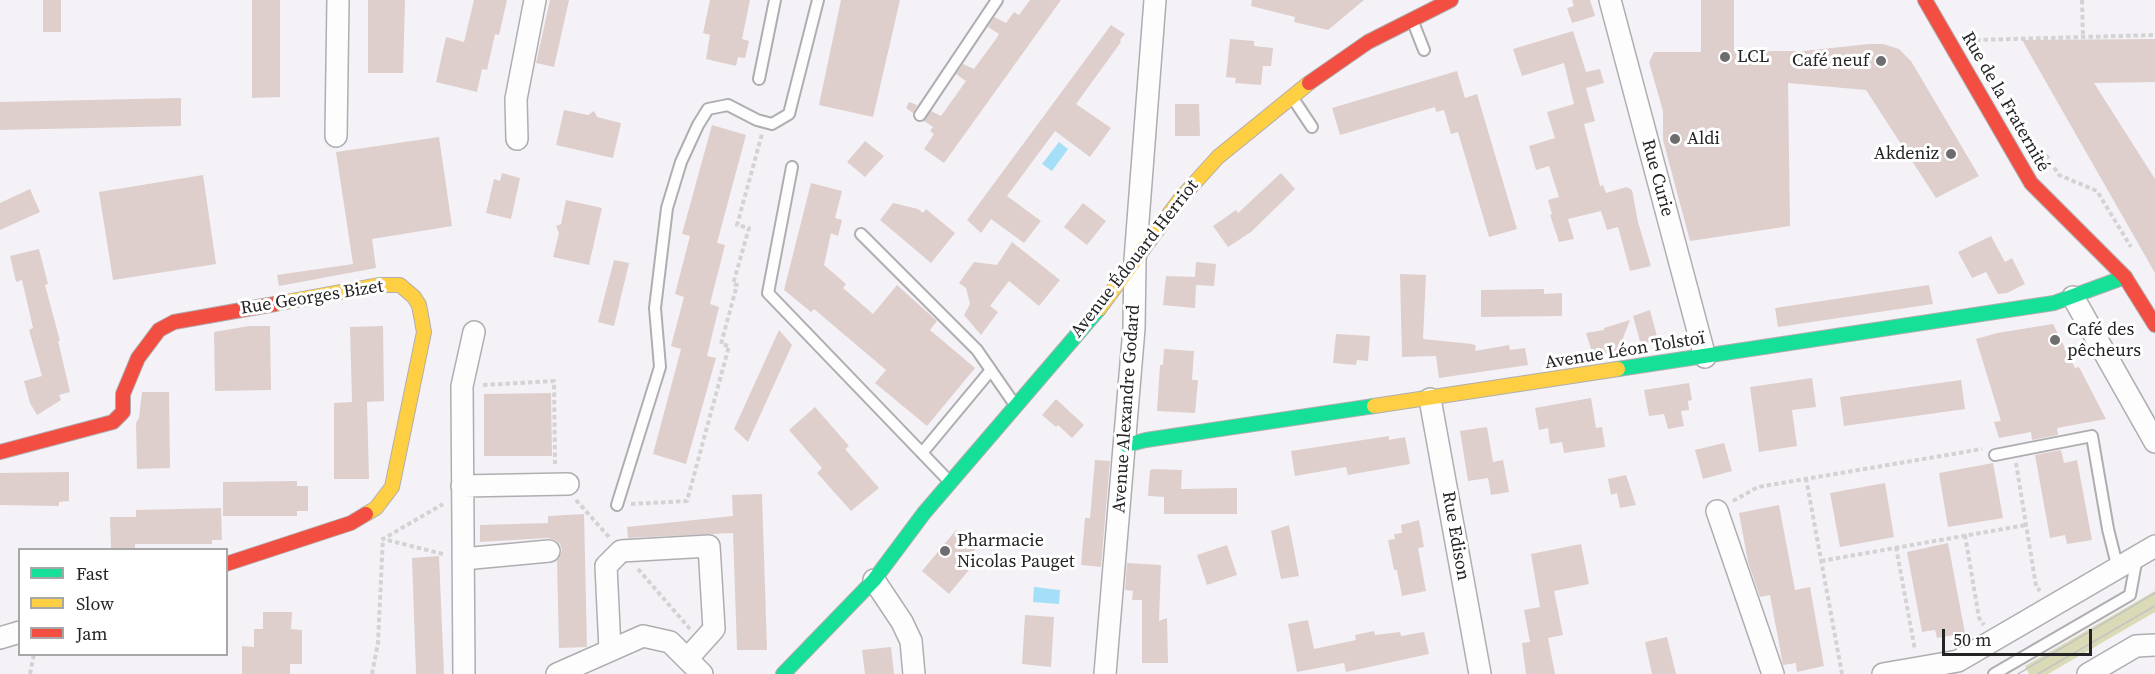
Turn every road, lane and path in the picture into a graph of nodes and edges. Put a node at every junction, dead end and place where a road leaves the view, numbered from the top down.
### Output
1 (338, 0) edge
2 (535, 0) edge
3 (775, 0) edge
4 (818, 0) edge
5 (997, 0) edge
6 (1155, 0) edge
7 (1451, 0) edge
8 (1610, 0) edge
9 (1925, 0) edge
10 (2082, 0) edge
11 (1412, 19) junction
12 (1971, 30) dead end
13 (2155, 35) edge
14 (2083, 37) junction
15 (1976, 40) junction
16 (1424, 50) dead end
17 (1982, 50) dead end
18 (759, 79) dead end
19 (1292, 97) junction
20 (920, 115) dead end
21 (766, 122) junction
22 (1311, 127) dead end
23 (336, 136) dead end
24 (517, 139) dead end
25 (2041, 149) dead end
26 (792, 167) dead end
27 (861, 234) dead end
28 (2132, 248) dead end
29 (1135, 260) junction
30 (2125, 277) junction
31 (2073, 297) junction
32 (2155, 325) edge
33 (474, 332) dead end
34 (1705, 357) junction
35 (991, 370) junction
36 (1430, 399) junction
37 (1015, 405) junction
38 (2155, 442) edge
39 (1126, 445) junction
40 (2014, 451) junction
41 (0, 452) edge
42 (922, 453) junction
43 (1995, 454) joint
44 (1806, 478) junction
45 (950, 482) junction
46 (568, 484) dead end
47 (462, 489) junction
48 (617, 505) joint
49 (376, 508) junction
50 (1717, 511) joint
51 (2026, 525) junction
52 (1965, 535) junction
53 (383, 540) junction
54 (1896, 547) junction
55 (549, 551) dead end
56 (2146, 551) edge
57 (463, 559) junction
58 (1821, 561) junction
59 (228, 563) edge
60 (2118, 568) junction
61 (874, 580) junction
62 (2050, 608) junction
63 (18, 633) edge
64 (0, 638) edge
65 (1994, 640) junction
66 (2155, 645) edge
67 (610, 650) junction
68 (34, 656) edge
69 (695, 666) edge
70 (1919, 668) junction
71 (30, 674) edge
72 (372, 674) edge
73 (464, 674) edge
74 (557, 674) edge
75 (783, 674) edge
76 (914, 674) edge
77 (1106, 674) edge
78 (1480, 674) edge
79 (1773, 674) edge
80 (1842, 674) edge
81 (1883, 674) edge
82 (1994, 674) edge
83 (2088, 674) edge

1 - 23 street
2 - 24 street
3 - 18 lane
4 - 21 lane
5 - 20 lane
6 - 29 street, Avenue Alexandre Godard
7 - 11 street, Avenue Édouard Herriot
8 - 34 street, Rue Curie
9 - 30 street, Rue de la Fraternité
10 - 14 path
11 - 16 lane
11 - 19 street, Avenue Édouard Herriot
12 - 15 path
13 - 14 path
14 - 15 path
15 - 17 path
19 - 22 lane
19 - 29 street, Avenue Édouard Herriot
21 - 48 lane
21 - 48 path
25 - 28 path
26 - 42 lane
27 - 35 lane
29 - 37 street, Avenue Édouard Herriot
29 - 39 street, Avenue Alexandre Godard
30 - 31 street, Avenue Léon Tolstoï
30 - 32 street, Rue de la Fraternité
31 - 34 street, Avenue Léon Tolstoï
31 - 38 street
33 - 47 street
34 - 36 street, Avenue Léon Tolstoï
35 - 37 lane
35 - 42 lane
36 - 39 street, Avenue Léon Tolstoï
36 - 78 street, Rue Edison
37 - 45 street, Avenue Édouard Herriot
39 - 77 street, Avenue Alexandre Godard
40 - 43 lane
40 - 51 path
40 - 60 lane
41 - 49 street, Rue Georges Bizet
42 - 45 lane
43 - 44 path
44 - 50 path
44 - 58 path
45 - 61 street, Avenue Édouard Herriot
46 - 47 street
47 - 53 path
47 - 57 street
49 - 53 path
49 - 59 street, Rue Georges Bizet
50 - 79 street
51 - 52 path
51 - 62 path
52 - 54 path
52 - 65 path
53 - 57 path
53 - 72 path
54 - 58 path
54 - 70 path
55 - 57 street
56 - 60 street
56 - 82 lane
57 - 73 street
58 - 80 path
60 - 62 street
61 - 75 street, Avenue Édouard Herriot
61 - 76 street
62 - 65 street
63 - 64 street
65 - 70 street
66 - 83 street
67 - 69 street
67 - 69 street
67 - 74 street
68 - 71 path
70 - 81 street

